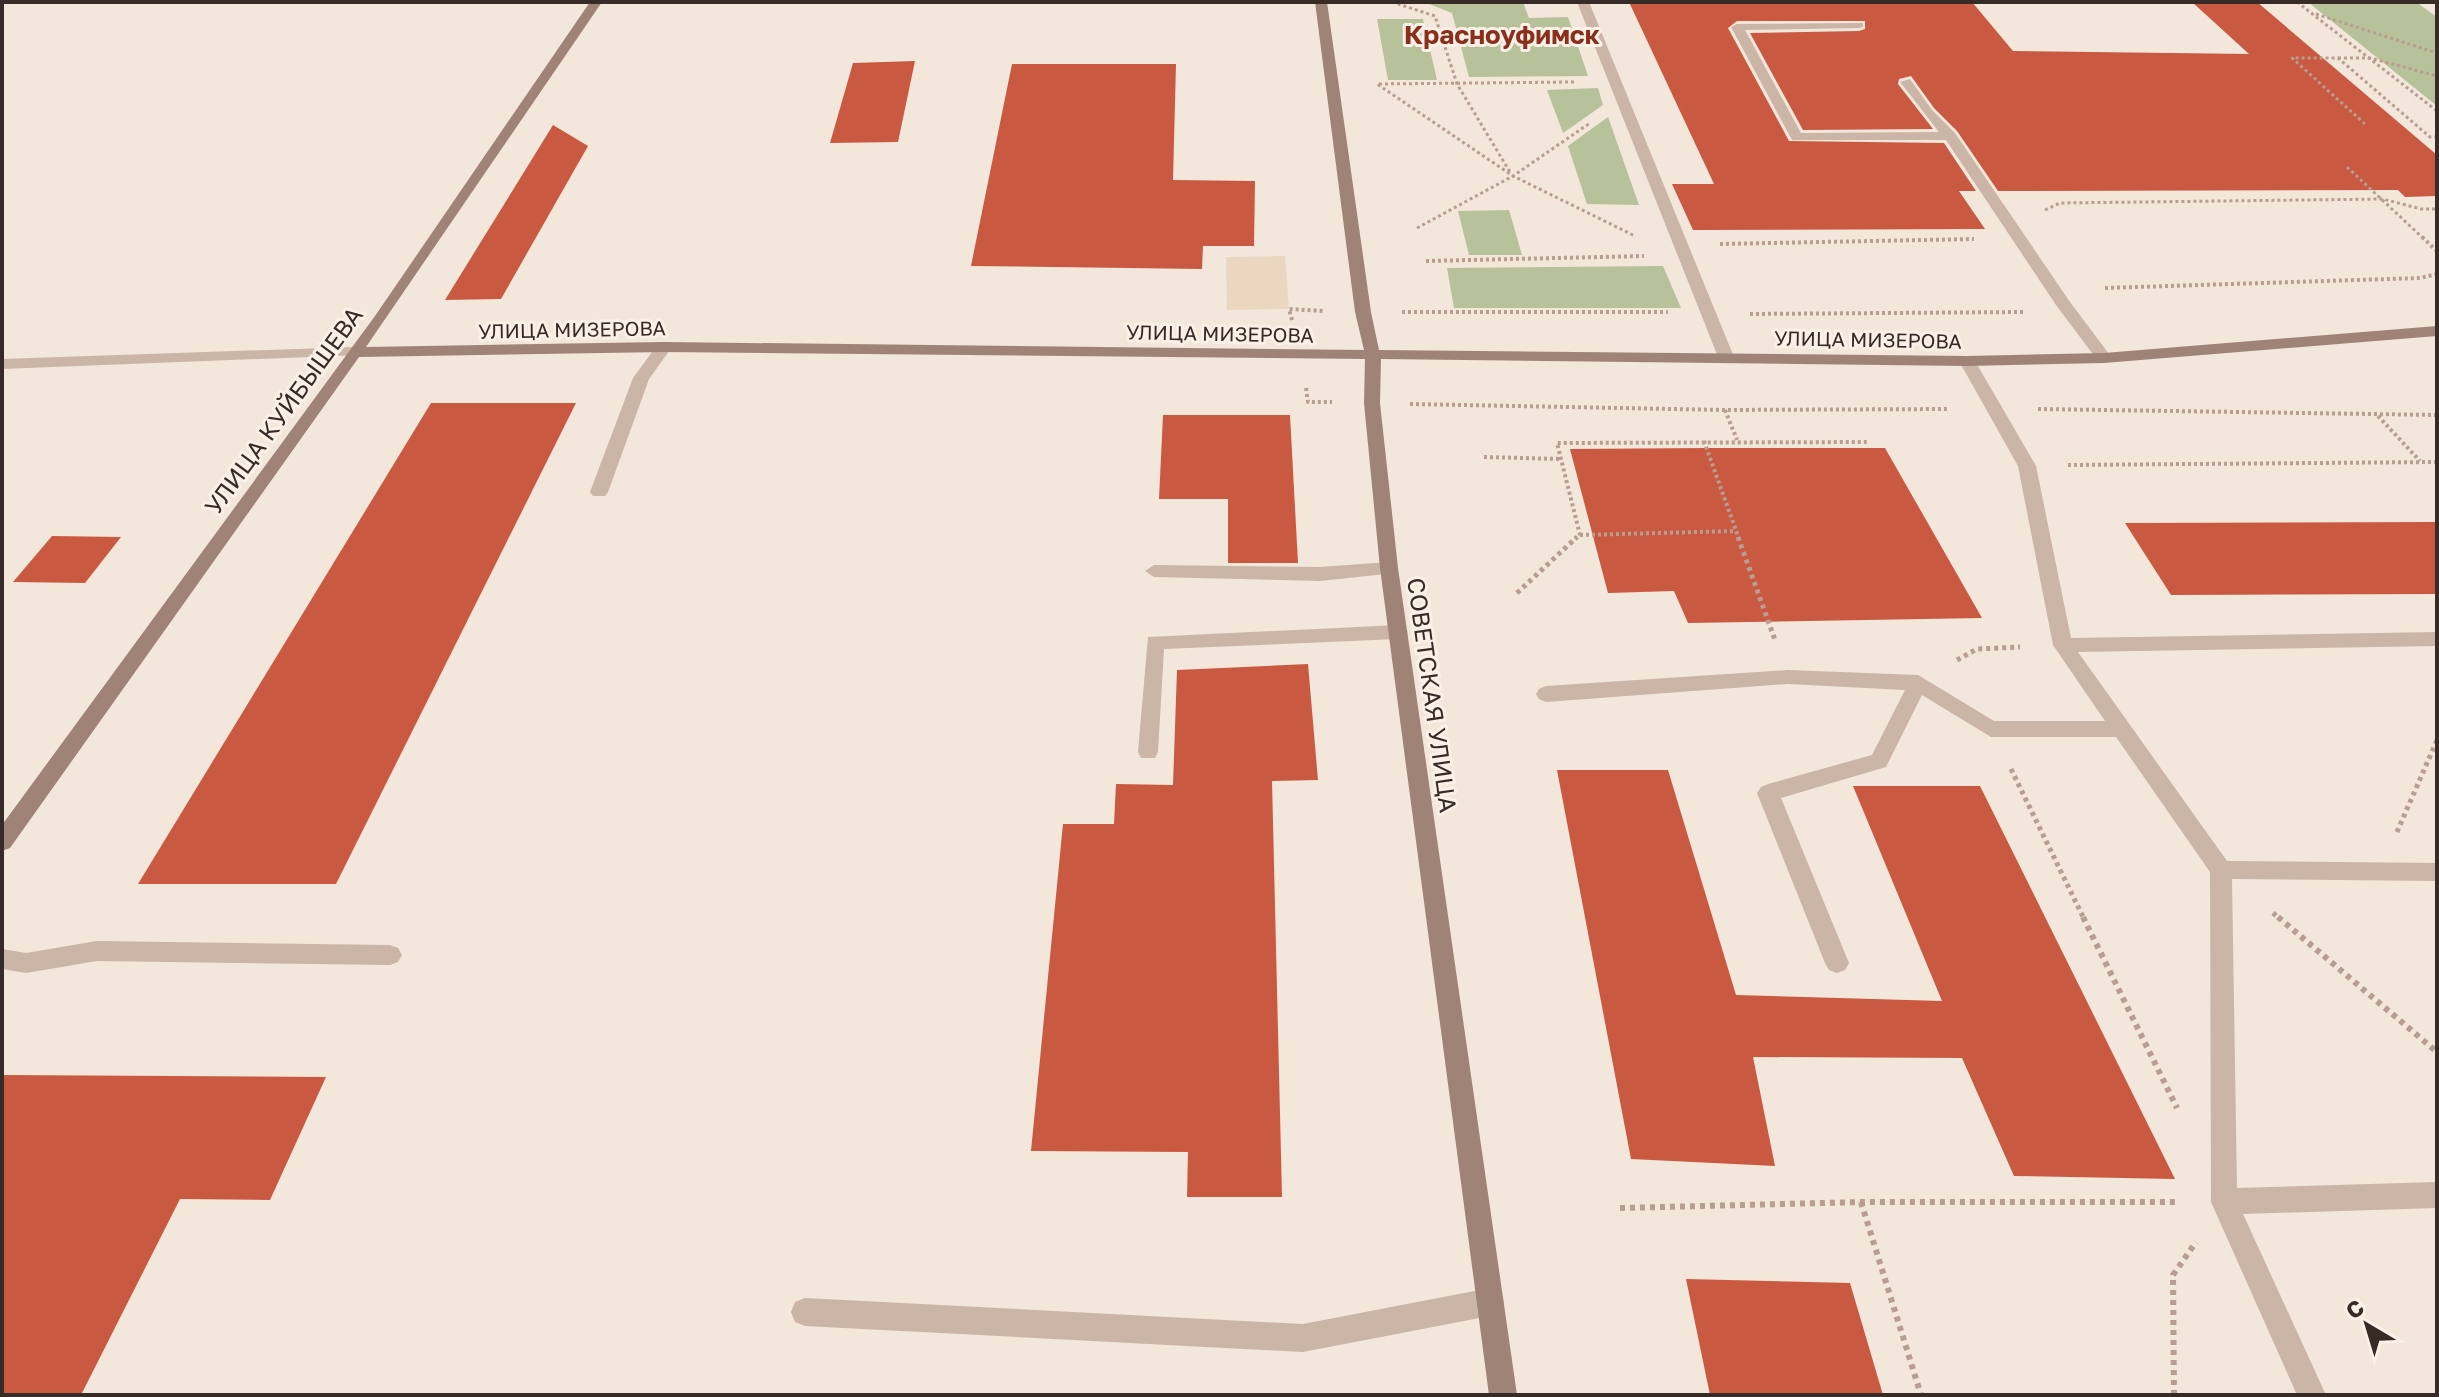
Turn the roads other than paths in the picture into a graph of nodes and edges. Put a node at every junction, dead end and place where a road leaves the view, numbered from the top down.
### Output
1 (596, 2) edge
2 (1321, 2) edge
3 (1583, 2) edge
4 (1859, 25) dead end
5 (1906, 82) dead end
6 (1950, 136) junction
7 (2437, 331) edge
8 (664, 347) junction
9 (354, 352) junction
10 (1373, 356) junction
11 (1726, 357) junction
12 (2104, 358) junction
13 (1967, 361) junction
14 (2, 364) edge
15 (599, 492) dead end
16 (1389, 568) junction
17 (1154, 571) dead end
18 (1398, 632) junction
19 (2437, 639) edge
20 (2063, 645) junction
21 (1918, 683) junction
22 (1546, 694) dead end
23 (2122, 729) junction
24 (1148, 752) dead end
25 (2, 842) edge
26 (2221, 870) junction
27 (2437, 872) edge
28 (390, 955) dead end
29 (2, 959) edge
30 (1837, 963) dead end
31 (2437, 1195) edge
32 (2224, 1202) junction
33 (1490, 1302) junction
34 (805, 1312) dead end
35 (1503, 1395) edge
36 (2312, 1395) edge

1 - 9 main road, УЛИЦА КУЙБЫШЕВА
2 - 10 main road, СОВЕТСКАЯ УЛИЦА
3 - 11 street
4 - 6 street
5 - 6 street
6 - 12 street
7 - 12 main road, УЛИЦА МИЗЕРОВА
8 - 9 main road, УЛИЦА МИЗЕРОВА
8 - 10 main road, УЛИЦА МИЗЕРОВА
8 - 15 street
9 - 14 street, УЛИЦА МИЗЕРОВА
9 - 25 main road, УЛИЦА КУЙБЫШЕВА
10 - 11 main road, УЛИЦА МИЗЕРОВА
10 - 16 main road, СОВЕТСКАЯ УЛИЦА
11 - 13 main road, УЛИЦА МИЗЕРОВА
12 - 13 main road, УЛИЦА МИЗЕРОВА
13 - 20 street
16 - 17 street
16 - 18 main road, СОВЕТСКАЯ УЛИЦА
18 - 24 street
18 - 33 main road, СОВЕТСКАЯ УЛИЦА
19 - 20 street
20 - 23 street
21 - 22 street
21 - 23 street
21 - 30 street
23 - 26 street
26 - 27 street
26 - 32 street
28 - 29 street
31 - 32 street
32 - 36 street
33 - 34 street
33 - 35 main road, СОВЕТСКАЯ УЛИЦА

